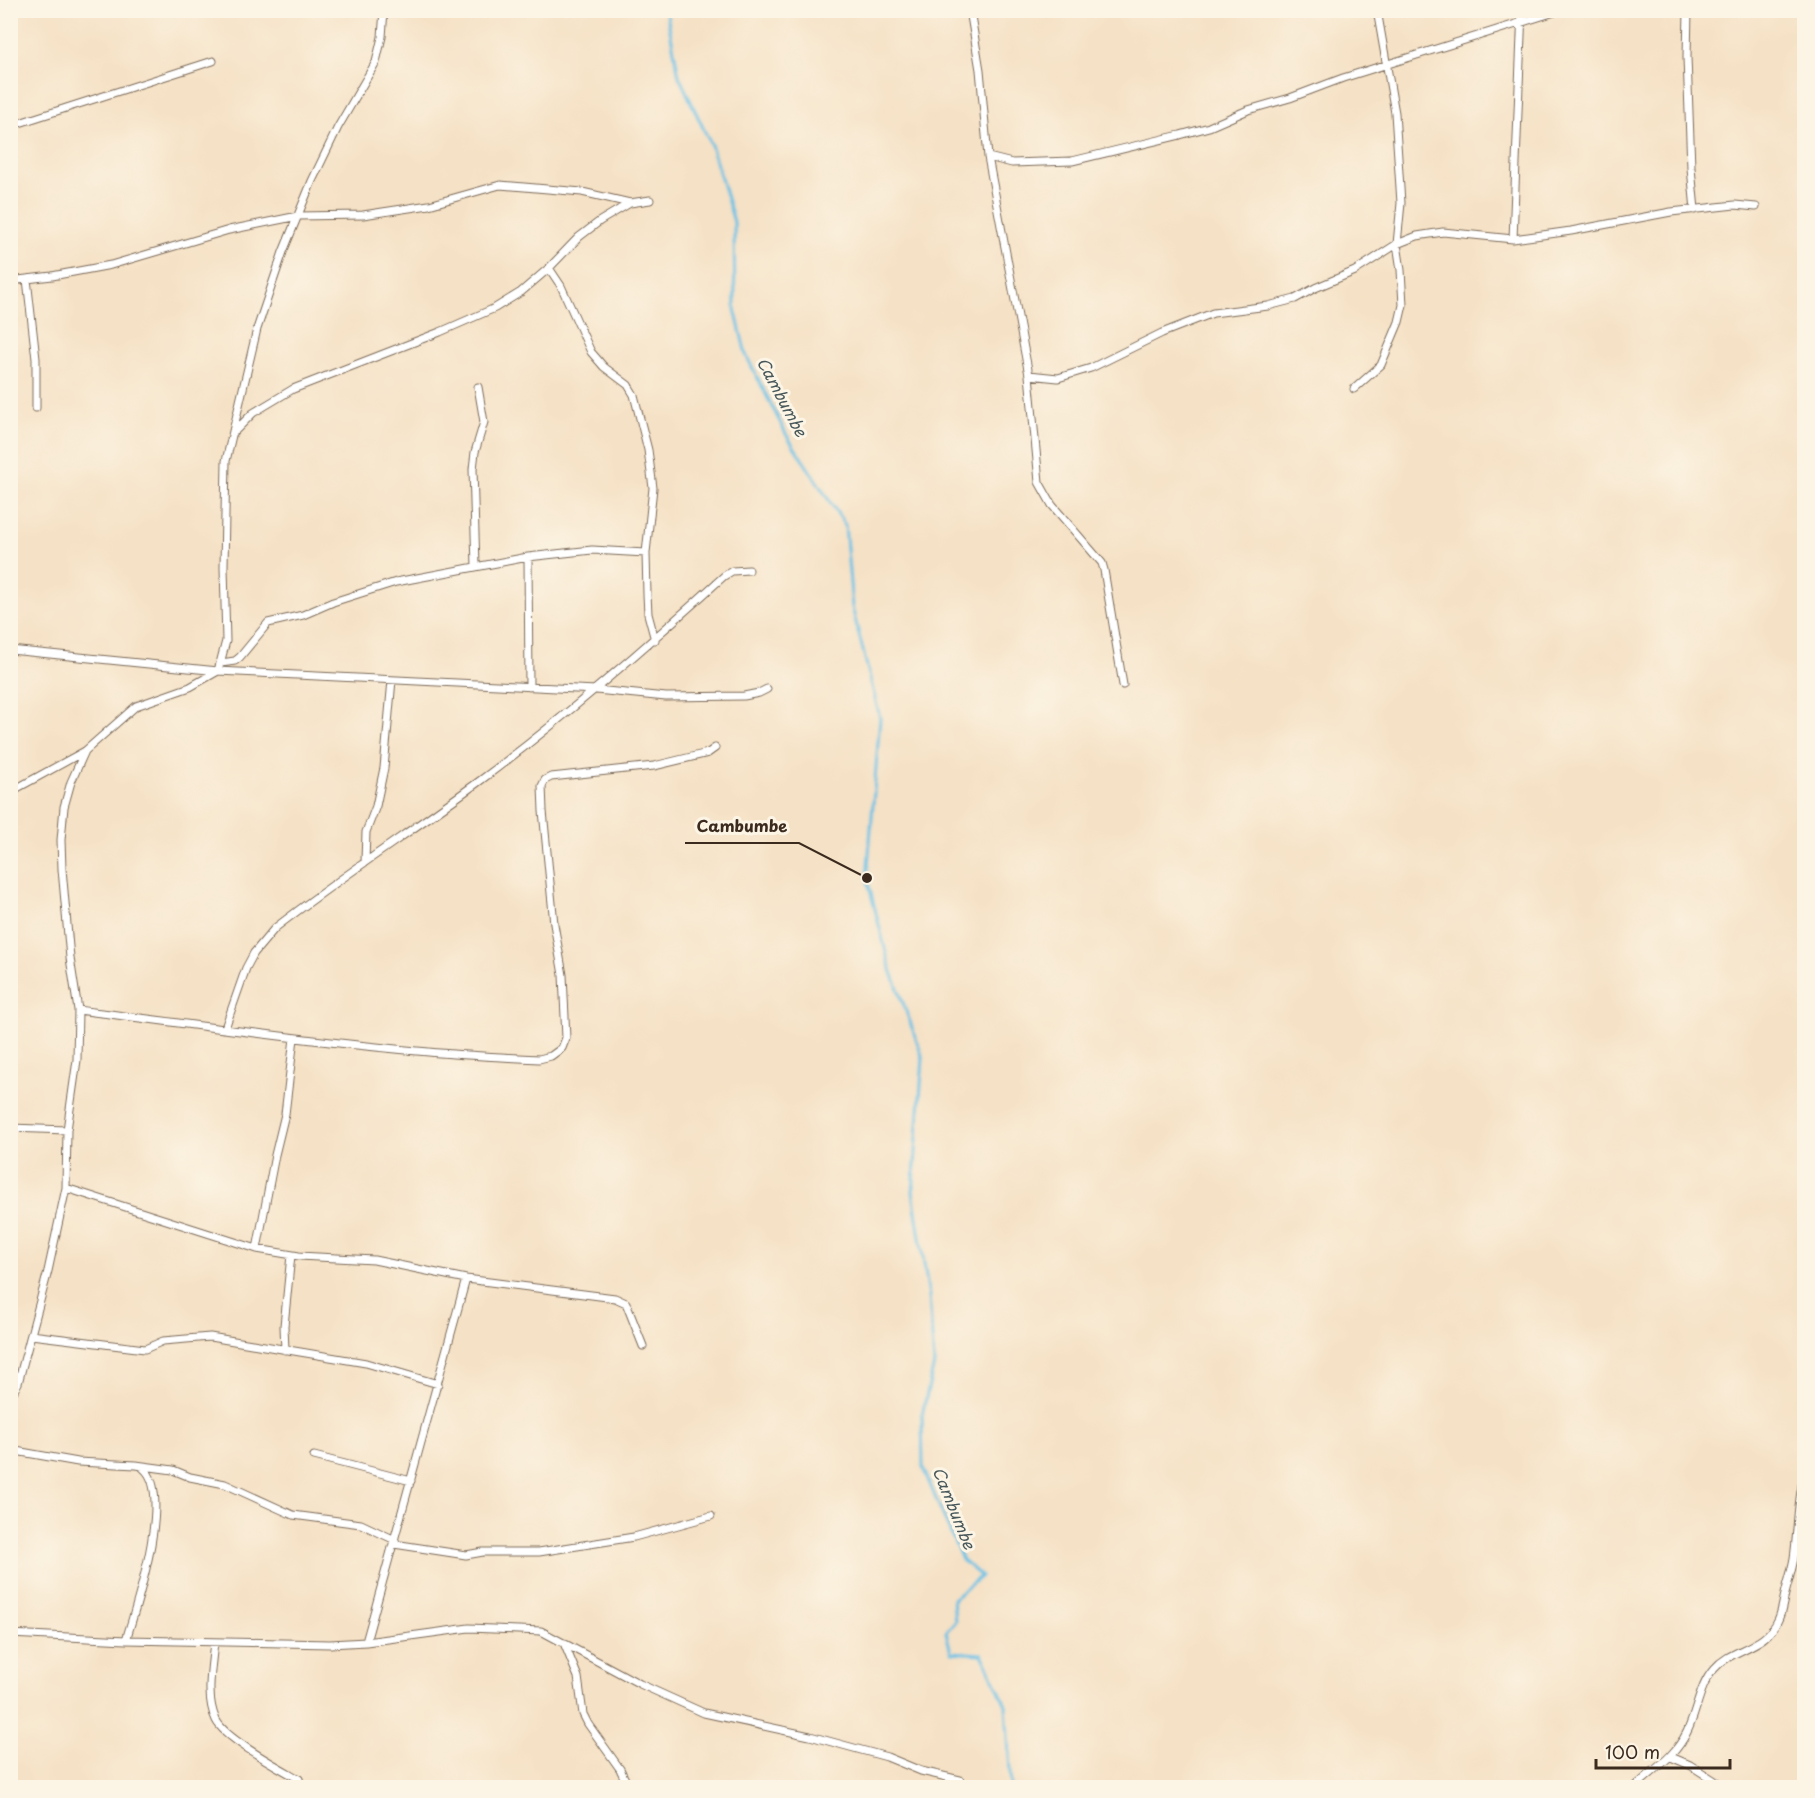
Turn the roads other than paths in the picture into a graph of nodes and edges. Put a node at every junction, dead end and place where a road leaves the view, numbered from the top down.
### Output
1 (384, 10) edge
2 (970, 10) edge
3 (1377, 10) edge
4 (1522, 10) edge
5 (1561, 10) edge
6 (1688, 10) edge
7 (1521, 21) junction
8 (213, 61) dead end
9 (1388, 64) junction
10 (10, 126) edge
11 (988, 158) junction
12 (650, 200) dead end
13 (630, 203) junction
14 (1756, 207) dead end
15 (1695, 210) junction
16 (298, 216) junction
17 (1514, 239) junction
18 (1397, 244) junction
19 (549, 268) junction
20 (27, 279) junction
21 (10, 281) edge
22 (1029, 375) junction
23 (478, 387) dead end
24 (1354, 389) dead end
25 (36, 408) dead end
26 (231, 436) junction
27 (646, 554) junction
28 (528, 557) junction
29 (476, 566) junction
30 (750, 570) dead end
31 (655, 640) junction
32 (10, 650) edge
33 (219, 667) junction
34 (392, 680) junction
35 (1123, 685) dead end
36 (530, 687) junction
37 (767, 689) dead end
38 (596, 690) junction
39 (715, 748) dead end
40 (85, 751) junction
41 (10, 792) edge
42 (365, 862) junction
43 (78, 1010) junction
44 (225, 1028) junction
45 (294, 1038) junction
46 (10, 1128) edge
47 (67, 1130) junction
48 (66, 1188) junction
49 (257, 1249) junction
50 (291, 1255) junction
51 (466, 1279) junction
52 (31, 1335) junction
53 (643, 1346) dead end
54 (285, 1350) junction
55 (438, 1384) junction
56 (10, 1398) edge
57 (10, 1450) edge
58 (314, 1456) dead end
59 (143, 1468) junction
60 (1804, 1477) edge
61 (411, 1481) junction
62 (711, 1516) dead end
63 (394, 1542) junction
64 (10, 1634) edge
65 (126, 1640) junction
66 (214, 1642) junction
67 (366, 1642) junction
68 (564, 1643) junction
69 (1671, 1757) junction
70 (302, 1788) edge
71 (629, 1788) edge
72 (966, 1788) edge
73 (1634, 1788) edge
74 (1726, 1788) edge

1 - 16 street
2 - 11 street
3 - 9 street
4 - 7 street
5 - 7 street
6 - 15 street
7 - 9 street
7 - 17 street
8 - 10 street
9 - 11 street
9 - 18 street
11 - 22 street
12 - 13 street
13 - 16 street
13 - 19 street
14 - 15 street
15 - 17 street
16 - 20 street
16 - 26 street
17 - 18 street
18 - 22 street
18 - 24 street
19 - 26 street
19 - 27 street
20 - 21 street
20 - 25 street
22 - 35 street
23 - 29 street
26 - 33 street
27 - 28 street
27 - 31 street
28 - 29 street
28 - 36 street
29 - 33 street
30 - 31 street
31 - 38 street
32 - 33 street
33 - 34 street
33 - 40 street
34 - 36 street
34 - 42 street
36 - 38 street
37 - 38 street
38 - 42 street
39 - 45 street
40 - 41 street
40 - 43 street
42 - 44 street
43 - 44 street
43 - 47 street
44 - 45 street
45 - 49 street
46 - 47 street
47 - 48 street
48 - 49 street
48 - 52 street
49 - 50 street
50 - 51 street
50 - 54 street
51 - 53 street
51 - 55 street
52 - 54 street
52 - 56 street
54 - 55 street
55 - 61 street
57 - 59 street
58 - 61 street
59 - 63 street
59 - 65 street
60 - 69 street
61 - 63 street
62 - 63 street
63 - 67 street
64 - 65 street
65 - 66 street
66 - 67 street
66 - 70 street
67 - 68 street
68 - 71 street
68 - 72 street
69 - 73 street
69 - 74 street

